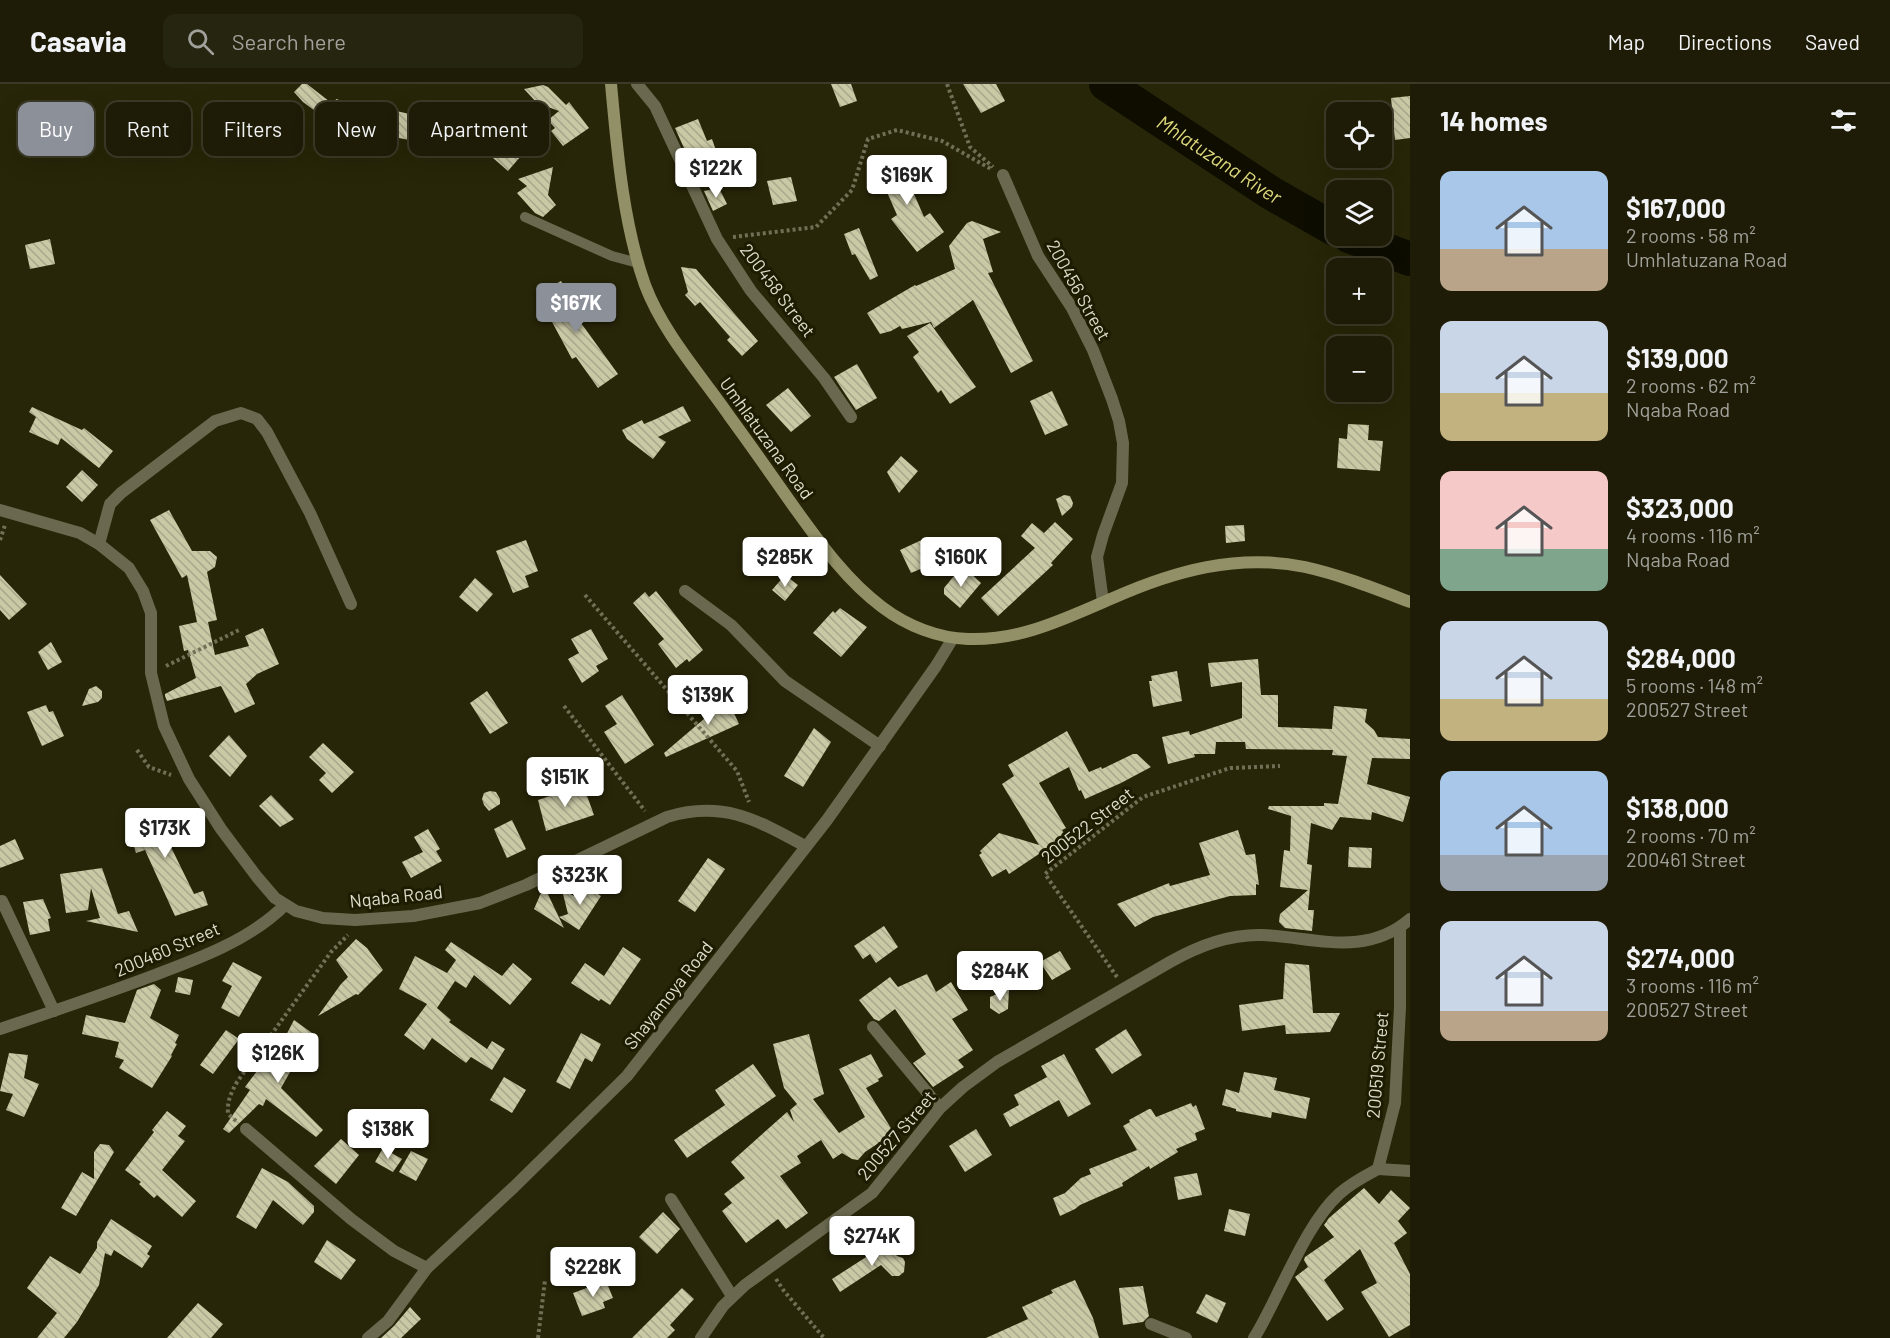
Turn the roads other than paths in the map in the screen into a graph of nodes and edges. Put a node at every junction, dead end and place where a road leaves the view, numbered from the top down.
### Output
1 (611, 84) edge
2 (637, 84) edge
3 (1003, 176) road end
4 (525, 217) dead end
5 (638, 263) junction
6 (851, 417) dead end
7 (0, 510) edge
8 (99, 544) junction
9 (685, 591) dead end
10 (1103, 602) junction
11 (1410, 602) edge
12 (351, 604) dead end
13 (953, 638) junction
14 (880, 746) junction
15 (805, 846) junction
16 (2, 901) dead end
17 (285, 905) junction
18 (1405, 923) edge
19 (54, 1011) junction
20 (873, 1027) dead end
21 (0, 1029) edge
22 (940, 1108) junction
23 (246, 1129) road end
24 (1378, 1169) junction
25 (1410, 1171) edge
26 (671, 1199) dead end
27 (427, 1268) junction
28 (732, 1296) junction
29 (1151, 1323) dead end
30 (368, 1338) edge
31 (701, 1338) edge
32 (1186, 1338) edge
33 (1254, 1338) edge

1 - 5 street, Umhlatuzana Road
2 - 6 street, 200458 Street
3 - 10 street, 200456 Street
4 - 5 lane
5 - 13 street, Umhlatuzana Road
7 - 8 street, Nqaba Road
8 - 12 street
8 - 17 street, Nqaba Road
9 - 14 street
10 - 11 street, Umhlatuzana Road
10 - 13 street, Umhlatuzana Road
13 - 14 street, Shayamoya Road
14 - 15 street, Shayamoya Road
15 - 17 street, Nqaba Road
15 - 27 street, Shayamoya Road
16 - 19 street
17 - 19 street, 200460 Street
18 - 22 street, 200527 Street
18 - 24 street, 200519 Street
19 - 21 street, 200460 Street
20 - 22 street
22 - 28 street, 200527 Street
23 - 27 street
24 - 25 street
24 - 33 street
26 - 28 street
27 - 30 street, Shayamoya Road
28 - 31 street, 200527 Street
29 - 32 street

